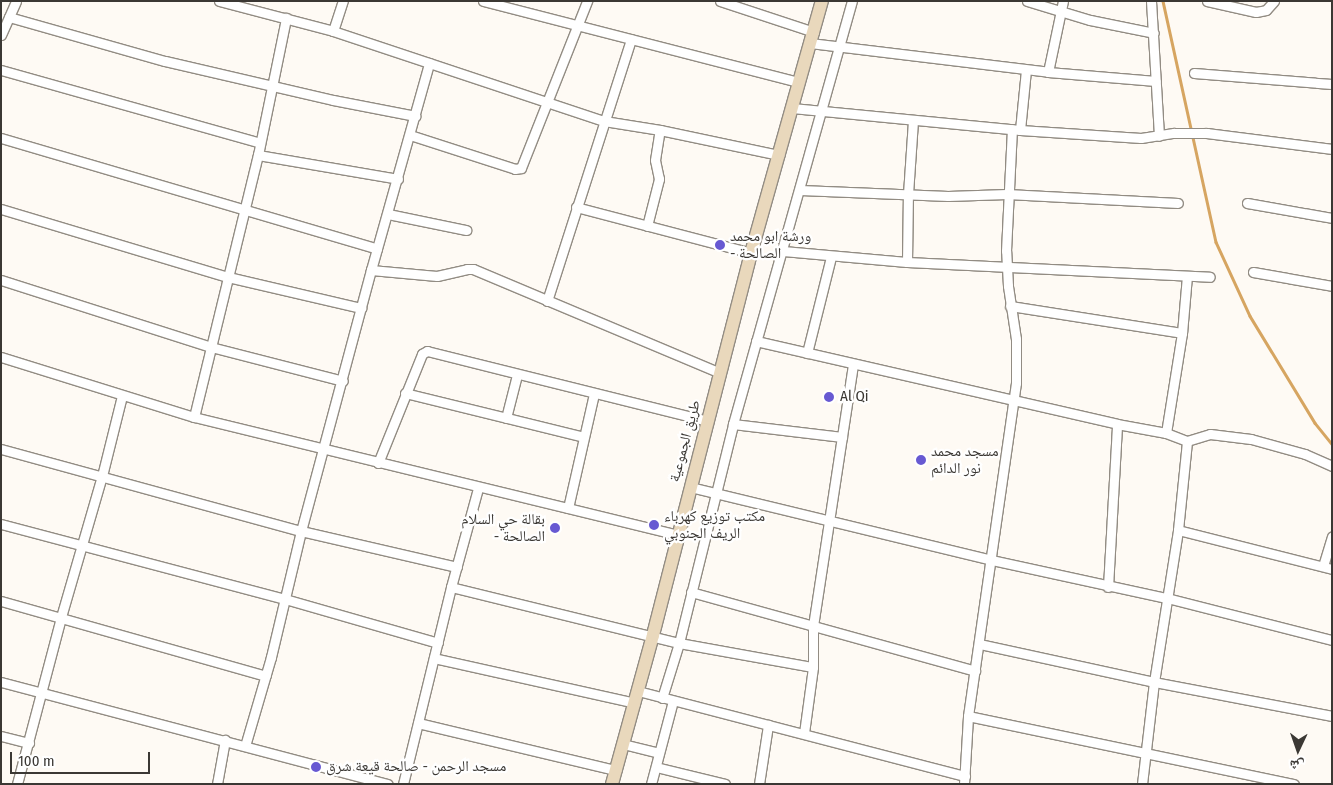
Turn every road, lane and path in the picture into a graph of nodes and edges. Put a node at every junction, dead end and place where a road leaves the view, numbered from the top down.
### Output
1 (16, 1) edge
2 (219, 1) edge
3 (343, 1) edge
4 (482, 1) edge
5 (587, 1) edge
6 (720, 1) edge
7 (822, 1) edge
8 (852, 1) edge
9 (1027, 1) edge
10 (1063, 1) edge
11 (1151, 1) edge
12 (1207, 1) edge
13 (1274, 1) edge
14 (1060, 11) junction
15 (9, 17) junction
16 (286, 18) junction
17 (578, 24) junction
18 (333, 31) junction
19 (1154, 33) junction
20 (1, 35) edge
21 (631, 38) junction
22 (812, 38) junction
23 (839, 46) junction
24 (429, 63) junction
25 (1, 70) edge
26 (1026, 70) junction
27 (1048, 72) junction
28 (1194, 74) dead end
29 (1156, 81) junction
30 (799, 82) junction
31 (272, 84) junction
32 (1332, 84) edge
33 (547, 102) junction
34 (792, 108) junction
35 (822, 111) junction
36 (415, 116) junction
37 (913, 120) junction
38 (604, 121) junction
39 (1016, 129) junction
40 (660, 130) junction
41 (410, 135) junction
42 (1159, 136) junction
43 (1, 138) edge
44 (260, 143) junction
45 (1332, 149) edge
46 (258, 155) junction
47 (779, 155) junction
48 (398, 179) junction
49 (800, 190) junction
50 (908, 194) junction
51 (1007, 194) junction
52 (1178, 203) dead end
53 (1247, 203) dead end
54 (576, 207) junction
55 (1, 209) edge
56 (244, 211) junction
57 (388, 214) junction
58 (1332, 218) edge
59 (647, 226) junction
60 (466, 230) dead end
61 (377, 249) junction
62 (783, 251) junction
63 (751, 253) junction
64 (830, 257) junction
65 (908, 262) junction
66 (1007, 267) junction
67 (371, 270) junction
68 (1253, 272) dead end
69 (1187, 276) junction
70 (228, 277) junction
71 (1210, 277) dead end
72 (1, 280) edge
73 (1332, 286) edge
74 (547, 301) junction
75 (1010, 306) junction
76 (361, 308) junction
77 (1182, 333) junction
78 (756, 341) junction
79 (211, 347) junction
80 (807, 353) junction
81 (1, 357) edge
82 (853, 364) junction
83 (720, 373) junction
84 (517, 375) junction
85 (343, 381) junction
86 (406, 393) junction
87 (594, 394) junction
88 (122, 396) junction
89 (1015, 401) junction
90 (194, 417) junction
91 (506, 418) junction
92 (707, 421) junction
93 (732, 424) junction
94 (1117, 424) junction
95 (1166, 433) junction
96 (584, 437) junction
97 (842, 438) junction
98 (1187, 441) junction
99 (1, 449) edge
100 (324, 450) junction
101 (378, 463) junction
102 (1332, 466) edge
103 (102, 476) junction
104 (690, 487) junction
105 (478, 488) junction
106 (717, 494) junction
107 (568, 508) junction
108 (829, 521) junction
109 (1, 524) edge
110 (1178, 530) junction
111 (302, 531) junction
112 (678, 535) junction
113 (1332, 536) edge
114 (84, 545) junction
115 (992, 560) junction
116 (456, 567) junction
117 (1327, 568) edge
118 (451, 587) junction
119 (1108, 587) junction
120 (691, 592) junction
121 (1167, 598) junction
122 (285, 599) junction
123 (1, 600) edge
124 (62, 617) junction
125 (813, 626) junction
126 (653, 635) junction
127 (1332, 640) edge
128 (438, 643) junction
129 (679, 643) junction
130 (980, 644) junction
131 (434, 658) junction
132 (813, 667) junction
133 (975, 671) junction
134 (266, 676) junction
135 (1, 682) edge
136 (1154, 682) junction
137 (42, 692) junction
138 (636, 697) junction
139 (662, 698) junction
140 (672, 701) junction
141 (968, 716) junction
142 (1332, 716) edge
143 (418, 723) junction
144 (768, 725) junction
145 (804, 734) junction
146 (1, 736) edge
147 (225, 740) junction
148 (29, 743) junction
149 (623, 744) junction
150 (246, 746) junction
151 (1147, 752) junction
152 (659, 753) junction
153 (656, 767) junction
154 (616, 770) junction
155 (965, 780) edge
156 (18, 784) edge
157 (217, 784) edge
158 (388, 784) edge
159 (404, 784) edge
160 (612, 784) edge
161 (651, 784) edge
162 (725, 784) edge
163 (759, 784) edge
164 (1142, 784) edge
165 (1294, 784) edge

1 - 15 street
2 - 16 street
3 - 18 street
4 - 17 street
5 - 17 street
6 - 22 street
7 - 22 main road, طريق الجموعية
8 - 23 street
9 - 14 street
10 - 14 street
11 - 19 street
12 - 13 street
14 - 19 street
14 - 27 street
15 - 20 street
15 - 31 street
16 - 18 street
16 - 31 street
17 - 21 street
17 - 33 street
18 - 24 street
19 - 29 street
21 - 30 street
21 - 38 street
22 - 23 street
22 - 30 main road, طريق الجموعية
23 - 26 street
23 - 35 street
24 - 33 street
24 - 36 street
25 - 44 street
26 - 27 street
26 - 39 street
27 - 29 street
28 - 32 street
29 - 42 street
30 - 34 main road, طريق الجموعية
31 - 36 street
31 - 44 street
33 - 38 street
33 - 41 street
34 - 35 street
34 - 47 main road, طريق الجموعية
35 - 37 street
35 - 49 street
36 - 41 street
37 - 39 street
37 - 50 street
38 - 40 street
38 - 54 street
39 - 42 street
39 - 51 street
40 - 47 street
40 - 59 street
41 - 48 street
42 - 45 street
43 - 56 street
44 - 46 street
46 - 48 street
46 - 56 street
47 - 63 main road, طريق الجموعية
48 - 57 street
49 - 50 street
49 - 62 street
50 - 51 street
50 - 65 street
51 - 52 street
51 - 66 street
53 - 58 street
54 - 59 street
54 - 74 street
55 - 70 street
56 - 61 street
56 - 70 street
57 - 60 street
57 - 61 street
59 - 63 street
61 - 67 street
62 - 64 street
62 - 78 street
63 - 83 main road, طريق الجموعية
64 - 65 street
64 - 80 street
65 - 66 street
66 - 69 street
66 - 75 street
67 - 74 street
67 - 76 street
68 - 73 street
69 - 71 street
69 - 77 street
70 - 76 street
70 - 79 street
72 - 79 street
74 - 83 street
75 - 77 street
75 - 89 street
76 - 85 street
77 - 95 street
78 - 80 street
78 - 93 street
79 - 85 street
79 - 90 street
80 - 82 street
81 - 88 street
82 - 89 street
82 - 97 street
83 - 92 main road, طريق الجموعية
84 - 86 street
84 - 87 street
84 - 91 street
85 - 100 street
86 - 91 street
86 - 101 street
87 - 92 street
87 - 96 street
88 - 90 street
88 - 103 street
89 - 94 street
89 - 115 street
90 - 100 street
91 - 96 street
92 - 104 main road, طريق الجموعية
93 - 97 street
93 - 106 street
94 - 95 street
94 - 119 street
95 - 98 street
96 - 107 street
97 - 108 street
98 - 102 street
98 - 110 street
99 - 103 street
100 - 101 street
100 - 111 street
101 - 105 street
103 - 111 street
103 - 114 street
104 - 106 street
104 - 112 main road, طريق الجموعية
105 - 107 street
105 - 116 street
106 - 108 street
106 - 120 street
107 - 112 street
108 - 115 street
108 - 125 street
109 - 114 street
110 - 117 street
110 - 121 street
111 - 116 street
111 - 122 street
112 - 126 main road, طريق الجموعية
113 - 117 street
114 - 122 street
114 - 124 street
115 - 119 street
115 - 130 street
116 - 118 street
118 - 126 street
118 - 128 street
119 - 121 street
120 - 125 street
120 - 129 street
121 - 127 street
121 - 136 street
122 - 128 street
122 - 134 street
123 - 124 street
124 - 134 street
124 - 137 street
125 - 132 street
125 - 133 street
126 - 129 street
126 - 138 main road, طريق الجموعية
128 - 131 street
129 - 132 street
129 - 139 street
130 - 133 street
130 - 136 street
131 - 138 street
131 - 143 street
132 - 145 street
133 - 141 street
134 - 150 street
135 - 137 street
136 - 142 street
136 - 151 street
137 - 147 street
137 - 148 street
138 - 139 street
138 - 149 main road, طريق الجموعية
139 - 140 street
140 - 144 street
140 - 152 street
141 - 151 street
141 - 155 street
143 - 154 street
143 - 159 street
144 - 145 street
144 - 163 street
145 - 155 street
146 - 148 street
147 - 150 street
147 - 157 street
148 - 156 street
149 - 152 street
149 - 154 main road, طريق الجموعية
150 - 158 street
151 - 164 street
151 - 165 street
152 - 153 street
153 - 161 street
153 - 162 street
154 - 160 main road, طريق الجموعية

